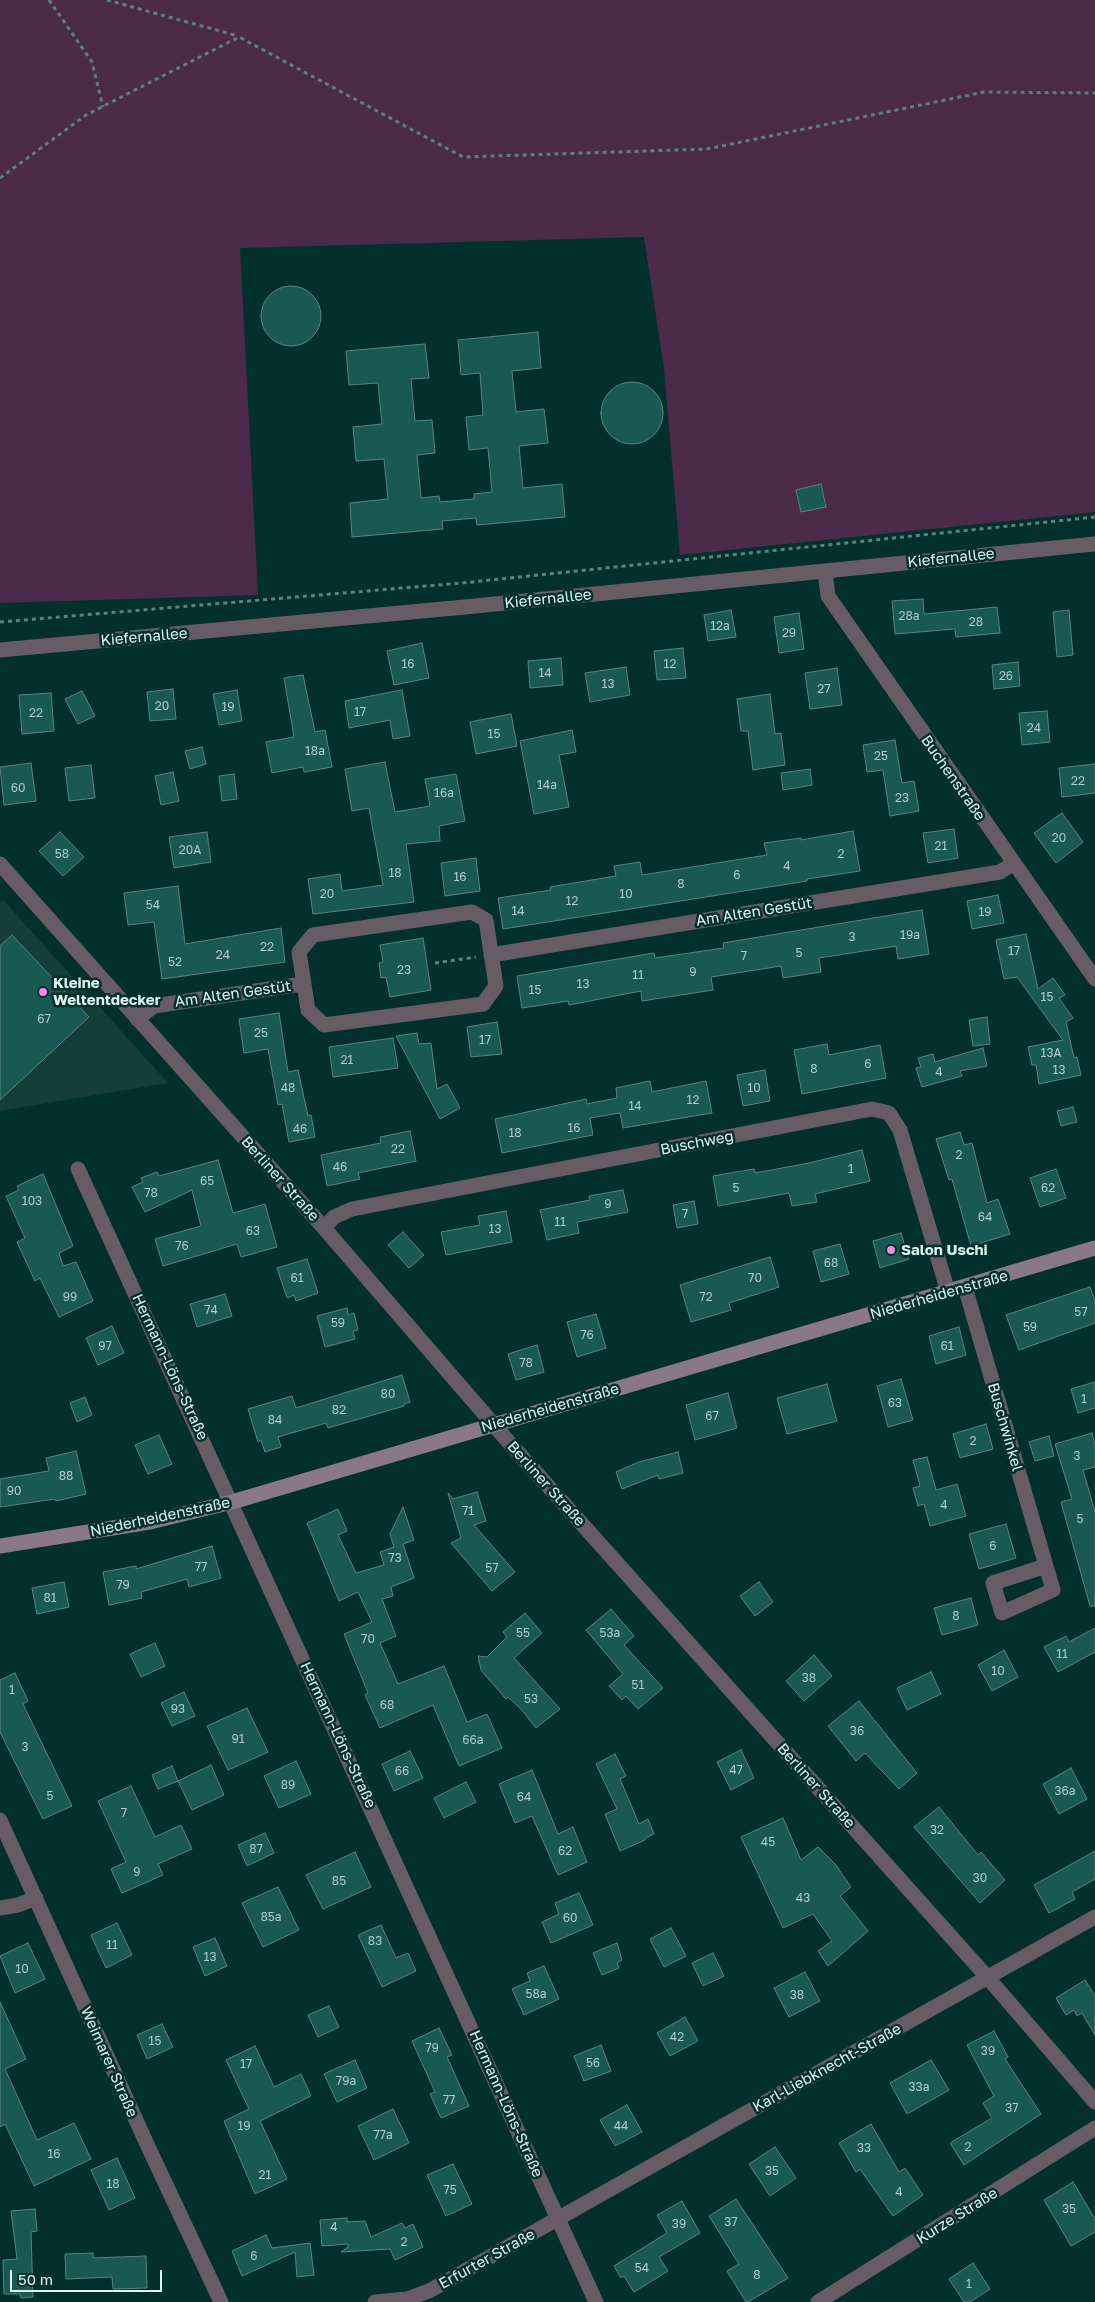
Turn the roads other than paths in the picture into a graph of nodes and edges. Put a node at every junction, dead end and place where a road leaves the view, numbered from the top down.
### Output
1 (1095, 544) edge
2 (825, 571) junction
3 (0, 650) edge
4 (1014, 863) junction
5 (0, 864) edge
6 (491, 955) junction
7 (1090, 962) edge
8 (1095, 979) edge
9 (303, 984) junction
10 (137, 1019) junction
11 (78, 1169) dead end
12 (324, 1228) junction
13 (1095, 1248) edge
14 (965, 1287) junction
15 (948, 1292) junction
16 (493, 1424) junction
17 (232, 1502) junction
18 (0, 1546) edge
19 (1046, 1566) dead end
20 (0, 1820) edge
21 (36, 1898) junction
22 (0, 1908) edge
23 (1095, 1917) edge
24 (988, 1978) junction
25 (1095, 2102) edge
26 (1095, 2128) edge
27 (559, 2219) junction
28 (221, 2302) edge
29 (382, 2302) edge
30 (596, 2302) edge
31 (818, 2302) edge

1 - 2 street, Kiefernallee
2 - 3 street, Kiefernallee
2 - 4 street, Buchenstraße
4 - 6 street, Am Alten Gestüt
4 - 7 street, Buchenstraße
5 - 10 street, Berliner Straße
6 - 9 street, Am Alten Gestüt
6 - 9 street, Am Alten Gestüt
7 - 8 street, Buchenstraße
9 - 10 street, Am Alten Gestüt
10 - 12 street, Berliner Straße
11 - 17 street, Hermann-Löns-Straße
12 - 15 street, Buschweg
12 - 16 street, Berliner Straße
13 - 14 street, Niederheidenstraße
14 - 15 street, Niederheidenstraße
14 - 19 street, Buschwinkel
15 - 16 street, Niederheidenstraße
16 - 17 street, Niederheidenstraße
16 - 24 street, Berliner Straße
17 - 18 street, Niederheidenstraße
17 - 27 street, Hermann-Löns-Straße
20 - 21 street, Weimarer Straße
21 - 22 street
21 - 28 street, Weimarer Straße
23 - 24 street, Karl-Liebknecht-Straße
24 - 25 street, Berliner Straße
24 - 27 street, Karl-Liebknecht-Straße
26 - 31 street, Kurze Straße
27 - 29 street, Erfurter Straße
27 - 30 street, Hermann-Löns-Straße

